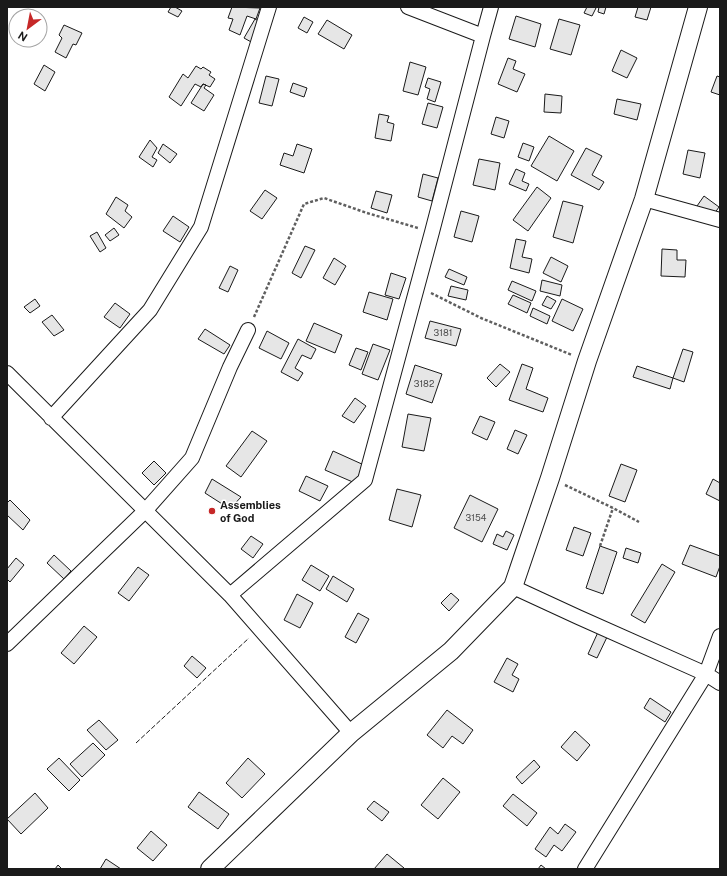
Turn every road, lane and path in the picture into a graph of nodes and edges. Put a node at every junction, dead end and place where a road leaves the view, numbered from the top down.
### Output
1 (269, 7) edge
2 (408, 7) edge
3 (491, 7) edge
4 (698, 7) edge
5 (483, 36) junction
6 (644, 199) junction
7 (720, 220) edge
8 (432, 232) junction
9 (418, 287) junction
10 (248, 330) joint
11 (587, 361) junction
12 (7, 373) edge
13 (52, 418) junction
14 (550, 478) junction
15 (612, 508) junction
16 (145, 511) junction
17 (639, 522) dead end
18 (600, 546) dead end
19 (513, 587) junction
20 (230, 595) junction
21 (720, 636) edge
22 (7, 644) edge
23 (706, 674) junction
24 (720, 683) edge
25 (351, 733) junction
26 (210, 869) edge
27 (585, 869) edge

1 - 13 street
2 - 5 street
3 - 5 street
4 - 6 street
5 - 8 street
6 - 7 street
6 - 11 street
8 - 9 street
8 - 10 path
9 - 11 path
9 - 20 street
10 - 16 street
11 - 14 street
12 - 13 street
13 - 16 street
14 - 15 path
14 - 19 street
15 - 17 path
15 - 18 path
16 - 20 street
16 - 22 street
19 - 23 street
19 - 25 street
20 - 25 street
21 - 23 street
23 - 24 street
23 - 27 street
25 - 26 street

